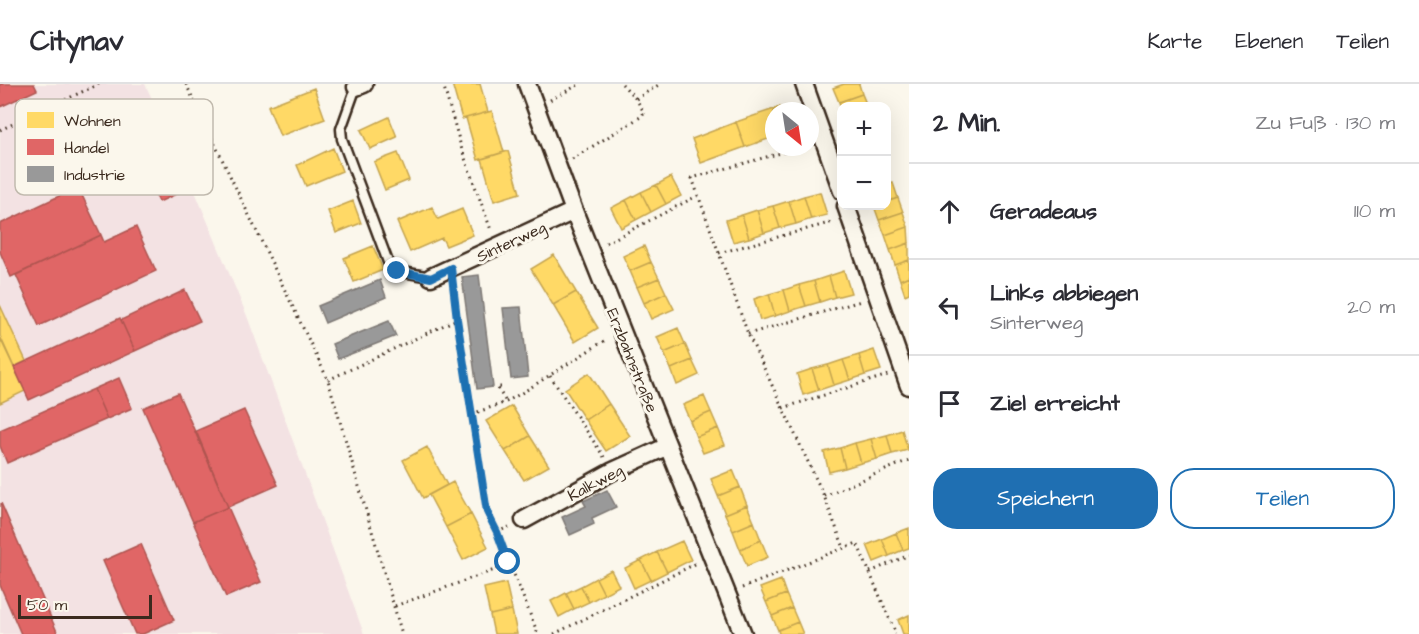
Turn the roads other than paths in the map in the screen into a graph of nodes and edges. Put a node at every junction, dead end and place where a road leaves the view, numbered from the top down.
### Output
1 (527, 84) edge
2 (804, 84) edge
3 (357, 85) edge
4 (837, 177) edge
5 (574, 211) junction
6 (848, 211) edge
7 (431, 278) joint
8 (906, 378) edge
9 (668, 447) junction
10 (524, 520) dead end
11 (743, 634) edge

1 - 5 street, Erzbahnstraße
2 - 4 street
3 - 7 lane, Sinterweg
5 - 7 street, Sinterweg
5 - 9 street, Erzbahnstraße
6 - 8 street
9 - 10 street, Kalkweg
9 - 11 street, Erzbahnstraße

